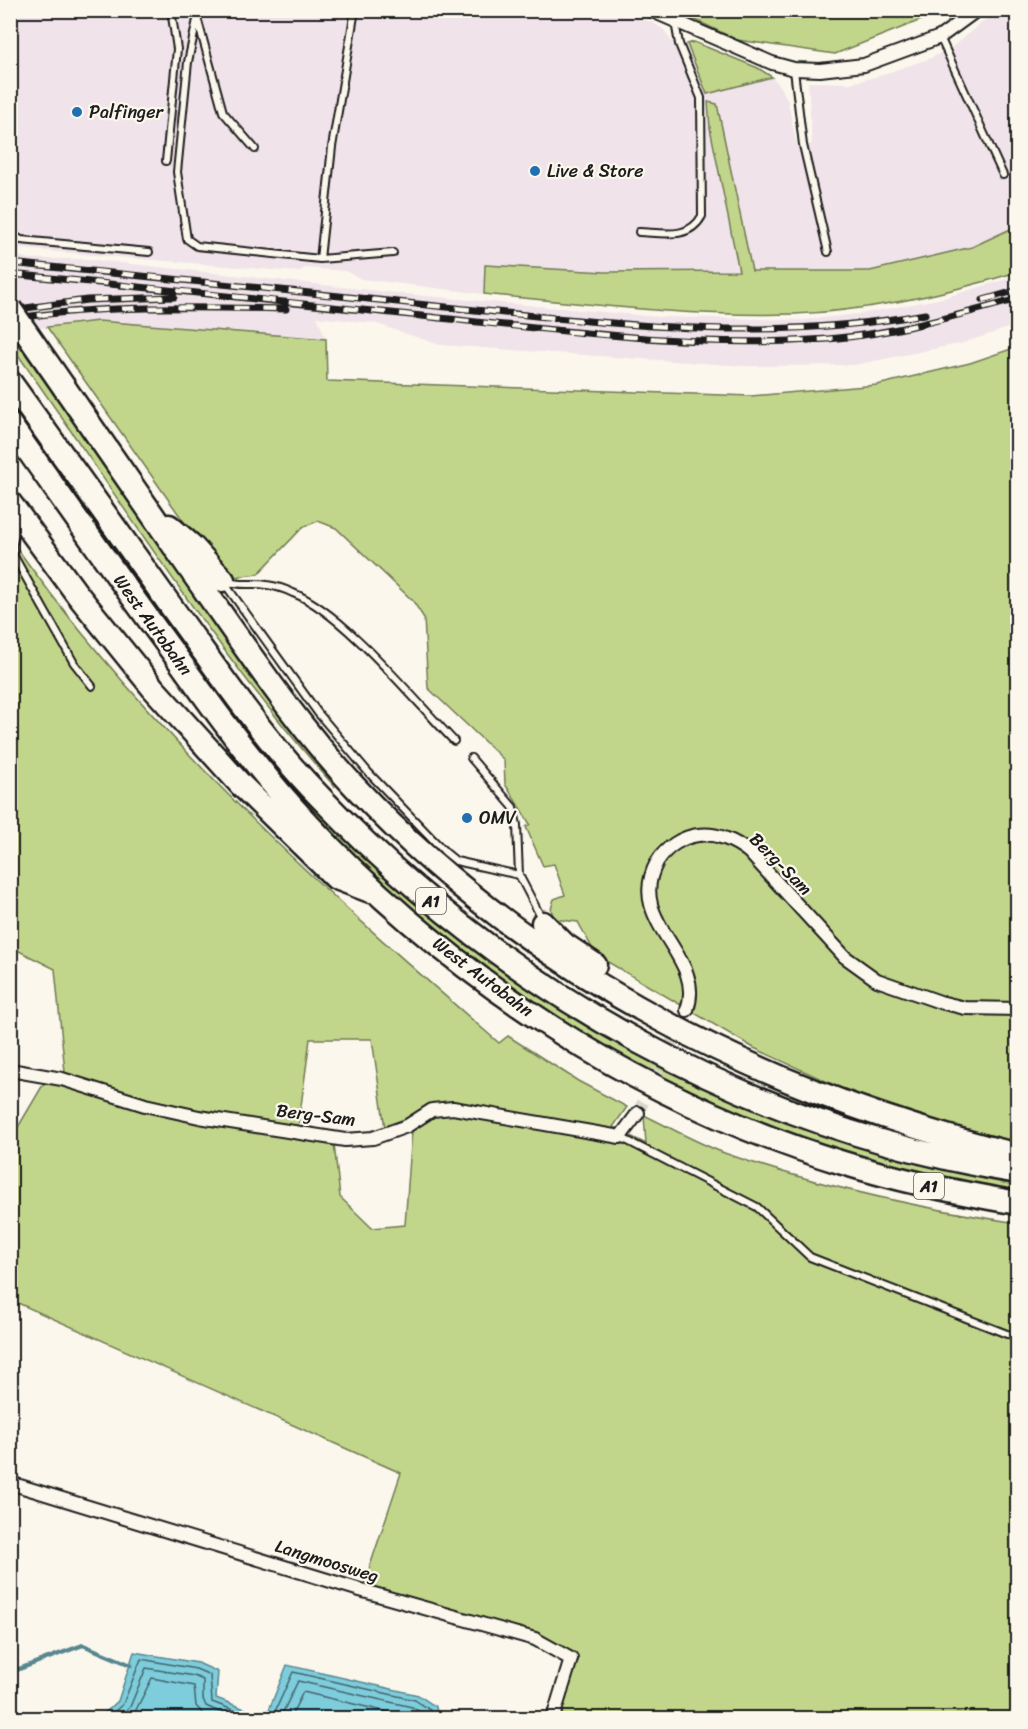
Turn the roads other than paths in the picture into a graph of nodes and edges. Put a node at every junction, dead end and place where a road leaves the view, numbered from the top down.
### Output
1 (171, 10) edge
2 (199, 10) edge
3 (355, 10) edge
4 (650, 10) edge
5 (976, 10) edge
6 (198, 21) junction
7 (674, 22) junction
8 (940, 37) junction
9 (794, 69) junction
10 (255, 149) dead end
11 (166, 161) dead end
12 (1003, 175) dead end
13 (639, 232) dead end
14 (10, 233) edge
15 (149, 252) dead end
16 (828, 252) dead end
17 (393, 253) dead end
18 (320, 259) junction
19 (10, 309) edge
20 (15, 388) edge
21 (10, 425) edge
22 (148, 507) junction
23 (15, 510) edge
24 (223, 580) junction
25 (92, 686) dead end
26 (454, 741) dead end
27 (471, 758) dead end
28 (519, 875) junction
29 (380, 895) junction
30 (543, 922) joint
31 (1017, 1009) edge
32 (687, 1010) tunnel mouth
33 (660, 1020) junction
34 (10, 1070) edge
35 (638, 1113) tunnel mouth
36 (621, 1137) junction
37 (1017, 1155) edge
38 (1017, 1172) edge
39 (1017, 1203) edge
40 (1017, 1335) edge
41 (10, 1483) edge
42 (553, 1719) edge

1 - 11 lane
2 - 6 lane
3 - 18 lane
4 - 7 street
5 - 8 street
6 - 10 lane
6 - 18 lane
7 - 9 street
7 - 13 lane
8 - 9 street
8 - 12 lane
9 - 16 lane
14 - 15 lane
17 - 18 lane
19 - 22 highway, bridge
20 - 38 highway, West Autobahn / A1
21 - 29 highway, West Autobahn / A1
22 - 24 highway
22 - 33 highway
23 - 25 lane
23 - 29 highway
24 - 26 lane
24 - 28 lane
27 - 28 lane
28 - 30 lane
29 - 39 highway, West Autobahn / A1
30 - 33 highway
31 - 32 street, Berg-Sam
33 - 37 highway
34 - 36 street, Berg-Sam
35 - 36 street
36 - 40 lane
41 - 42 street, Langmoosweg

